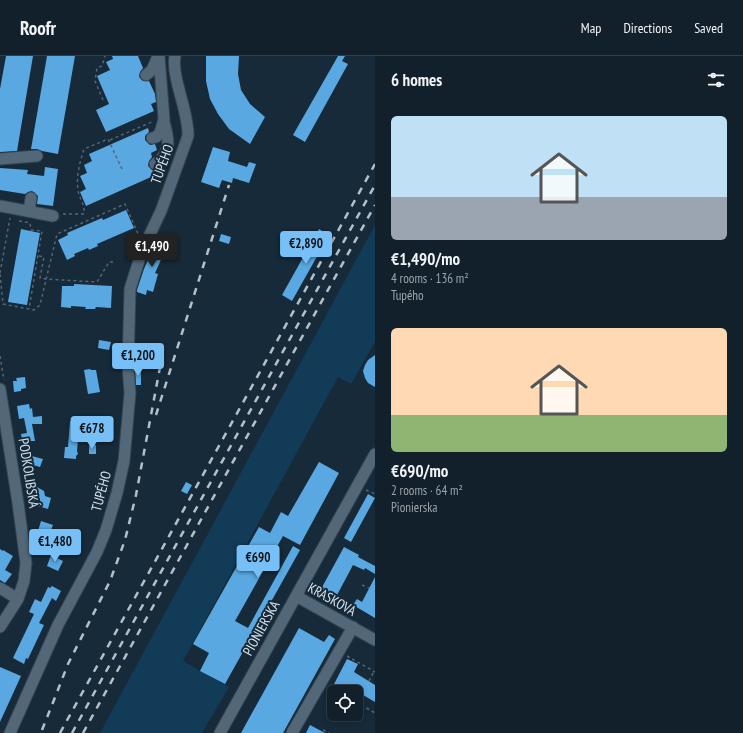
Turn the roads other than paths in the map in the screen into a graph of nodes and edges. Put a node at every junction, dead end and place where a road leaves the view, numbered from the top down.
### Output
1 (159, 56) edge
2 (175, 56) edge
3 (146, 75) dead end
4 (163, 118) junction
5 (152, 138) dead end
6 (37, 156) dead end
7 (0, 159) edge
8 (155, 164) dead end
9 (31, 198) dead end
10 (0, 206) edge
11 (29, 211) junction
12 (53, 216) road end
13 (0, 389) edge
14 (375, 454) edge
15 (0, 588) edge
16 (296, 596) junction
17 (18, 599) junction
18 (0, 627) edge
19 (352, 627) junction
20 (375, 640) edge
21 (10, 733) edge
22 (220, 733) edge
23 (292, 733) edge

1 - 3 street
1 - 4 street
2 - 21 street, TUPÉHO
4 - 5 street
4 - 8 street
6 - 7 street
9 - 11 street
10 - 11 street
11 - 12 street
13 - 17 street, PODKOLIBSKÁ
14 - 16 street, PIONIERSKA
15 - 17 street
16 - 19 street, KRASKOVA
16 - 22 street, PIONIERSKA
17 - 18 street, PODKOLIBSKÁ
19 - 20 street, KRASKOVA
19 - 23 street

